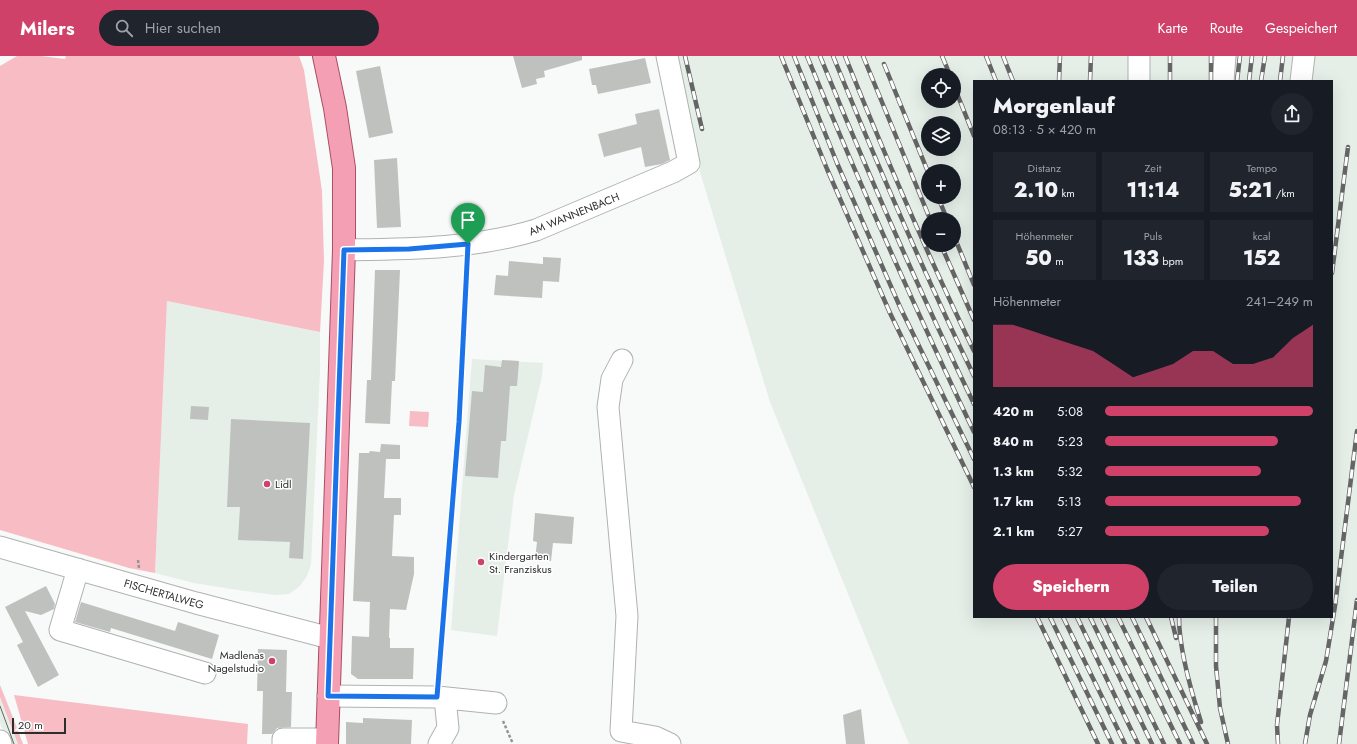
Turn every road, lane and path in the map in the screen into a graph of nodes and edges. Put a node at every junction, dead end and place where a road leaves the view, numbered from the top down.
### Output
1 (324, 56) edge
2 (667, 56) edge
3 (1140, 56) edge
4 (1225, 56) edge
5 (1304, 56) edge
6 (1139, 80) edge
7 (1223, 80) edge
8 (1301, 80) edge
9 (468, 244) junction
10 (344, 250) junction
11 (622, 360) dead end
12 (0, 547) edge
13 (78, 570) junction
14 (330, 638) junction
15 (205, 673) dead end
16 (328, 696) junction
17 (441, 698) junction
18 (496, 703) joint
19 (327, 742) edge
20 (283, 744) edge
21 (439, 744) edge
22 (513, 744) edge
23 (670, 744) edge

1 - 10 main road
2 - 9 street, AM WANNENBACH
3 - 6 street
4 - 7 street
5 - 8 street
9 - 10 street, AM WANNENBACH
9 - 17 path
10 - 14 main road
11 - 23 street
12 - 13 street, FISCHERTALWEG
13 - 14 street, FISCHERTALWEG
13 - 15 street
14 - 16 main road
16 - 17 street
16 - 19 main road
17 - 18 street
17 - 21 street
18 - 22 path
19 - 20 street

